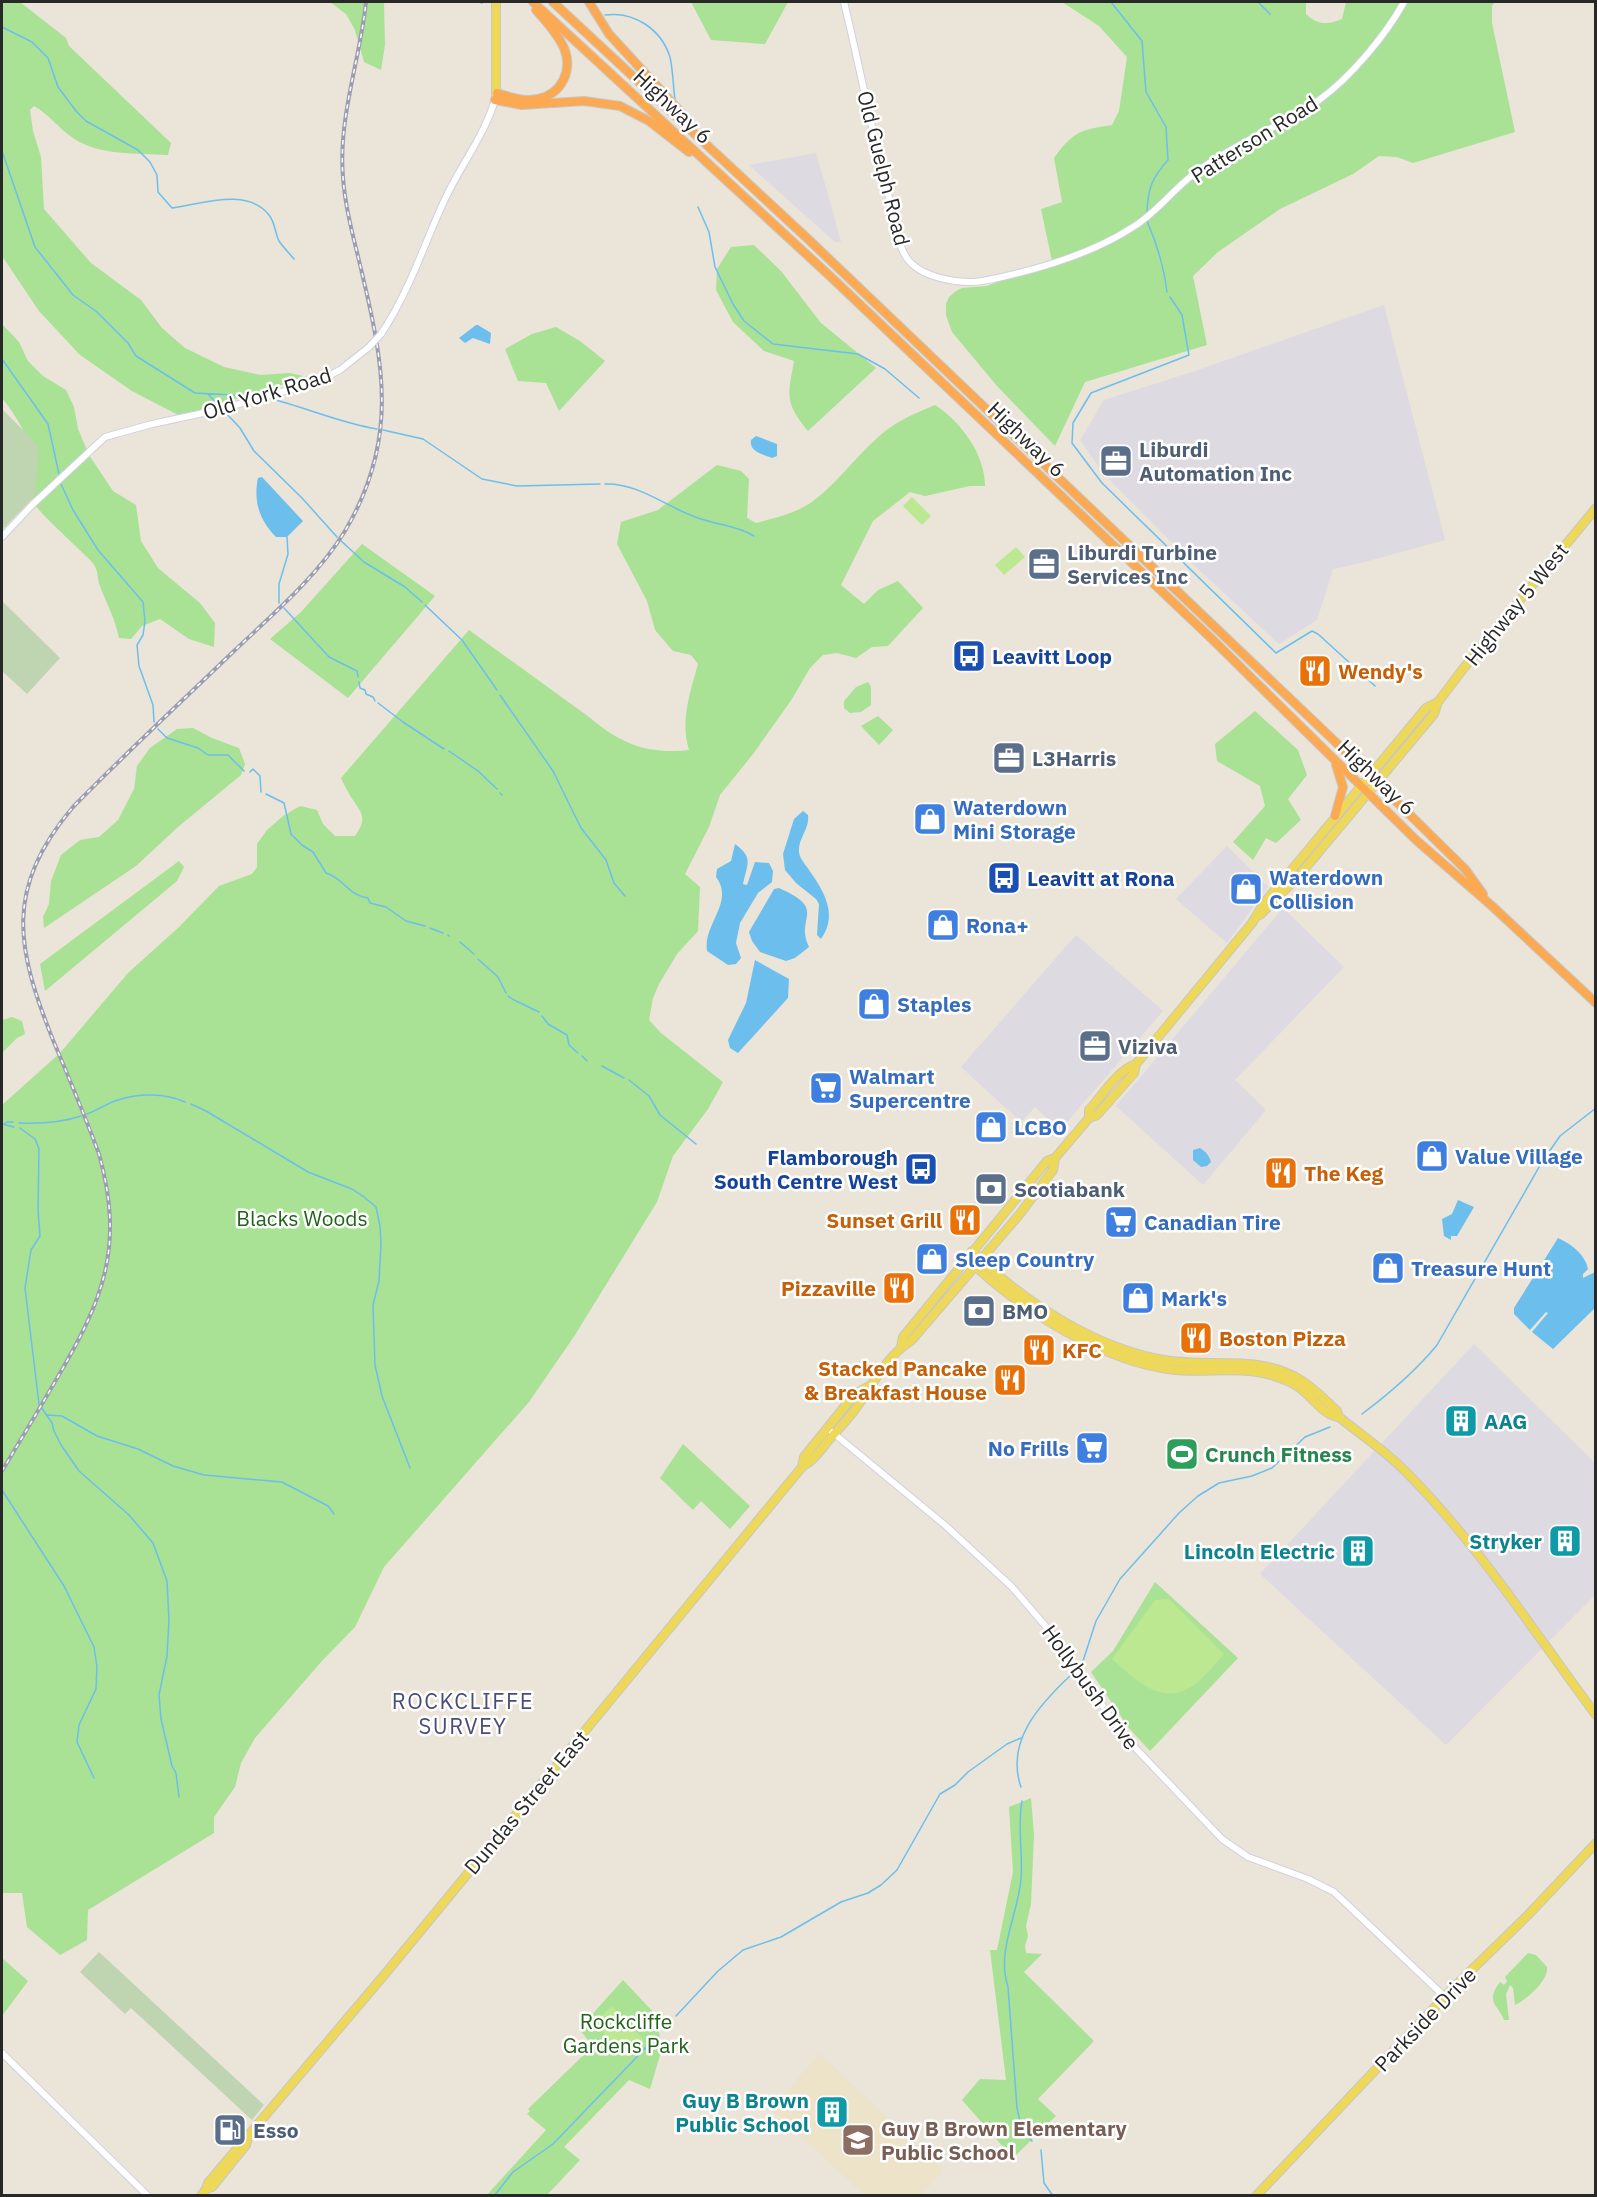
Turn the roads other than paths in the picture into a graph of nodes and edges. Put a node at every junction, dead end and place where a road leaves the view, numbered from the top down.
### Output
1 (496, 2) edge
2 (528, 2) edge
3 (533, 2) edge
4 (553, 2) edge
5 (589, 2) edge
6 (844, 2) edge
7 (1404, 2) edge
8 (496, 96) junction
9 (723, 159) junction
10 (720, 173) junction
11 (1048, 264) joint
12 (1596, 508) edge
13 (2, 537) edge
14 (1438, 702) junction
15 (1334, 759) junction
16 (1370, 775) junction
17 (1377, 782) junction
18 (1360, 786) junction
19 (1368, 794) junction
20 (1335, 816) junction
21 (1492, 906) junction
22 (1257, 918) junction
23 (1596, 1003) edge
24 (1056, 1158) junction
25 (972, 1251) junction
26 (978, 1263) junction
27 (901, 1347) junction
28 (870, 1386) junction
29 (827, 1428) junction
30 (834, 1434) junction
31 (802, 1467) junction
32 (1596, 1715) edge
33 (1596, 1843) edge
34 (1445, 1997) junction
35 (2, 2054) edge
36 (204, 2192) edge
37 (148, 2196) edge
38 (1256, 2196) edge

1 - 8 main road, Old York Road
2 - 8 highway
3 - 10 highway, Highway 6
4 - 9 highway, Highway 6
5 - 9 highway
6 - 11 street, Old Guelph Road
7 - 11 street, Patterson Road
8 - 10 highway
8 - 13 street, Old York Road, bridge
9 - 16 highway, Highway 6
10 - 15 highway, Highway 6
12 - 14 main road, Highway 5 West
14 - 16 main road, Highway 5 West
14 - 17 main road, Highway 5 West
15 - 18 highway, Highway 6
15 - 20 highway
16 - 17 highway, Highway 6
16 - 18 main road, Highway 5 West
17 - 19 main road, Highway 5 West
17 - 21 highway, Highway 6
18 - 19 highway, Highway 6
18 - 20 main road, Dundas Street East
19 - 21 highway, Highway 6
19 - 22 main road, Dundas Street East
20 - 22 main road, Dundas Street East
21 - 23 highway, Highway 6
22 - 24 main road, Dundas Street East
24 - 25 main road, Dundas Street East
24 - 26 main road, Dundas Street East
25 - 26 main road
25 - 27 main road, Dundas Street East
26 - 27 main road, Dundas Street East
26 - 32 main road
27 - 28 main road, Dundas Street East
28 - 29 main road, Dundas Street East
28 - 30 main road, Dundas Street East
29 - 30 street, Hollybush Drive
29 - 31 main road, Dundas Street East
30 - 31 main road, Dundas Street East
30 - 34 street, Hollybush Drive
31 - 36 main road, Dundas Street East
33 - 34 main road, Parkside Drive
34 - 38 main road, Parkside Drive
35 - 37 street

